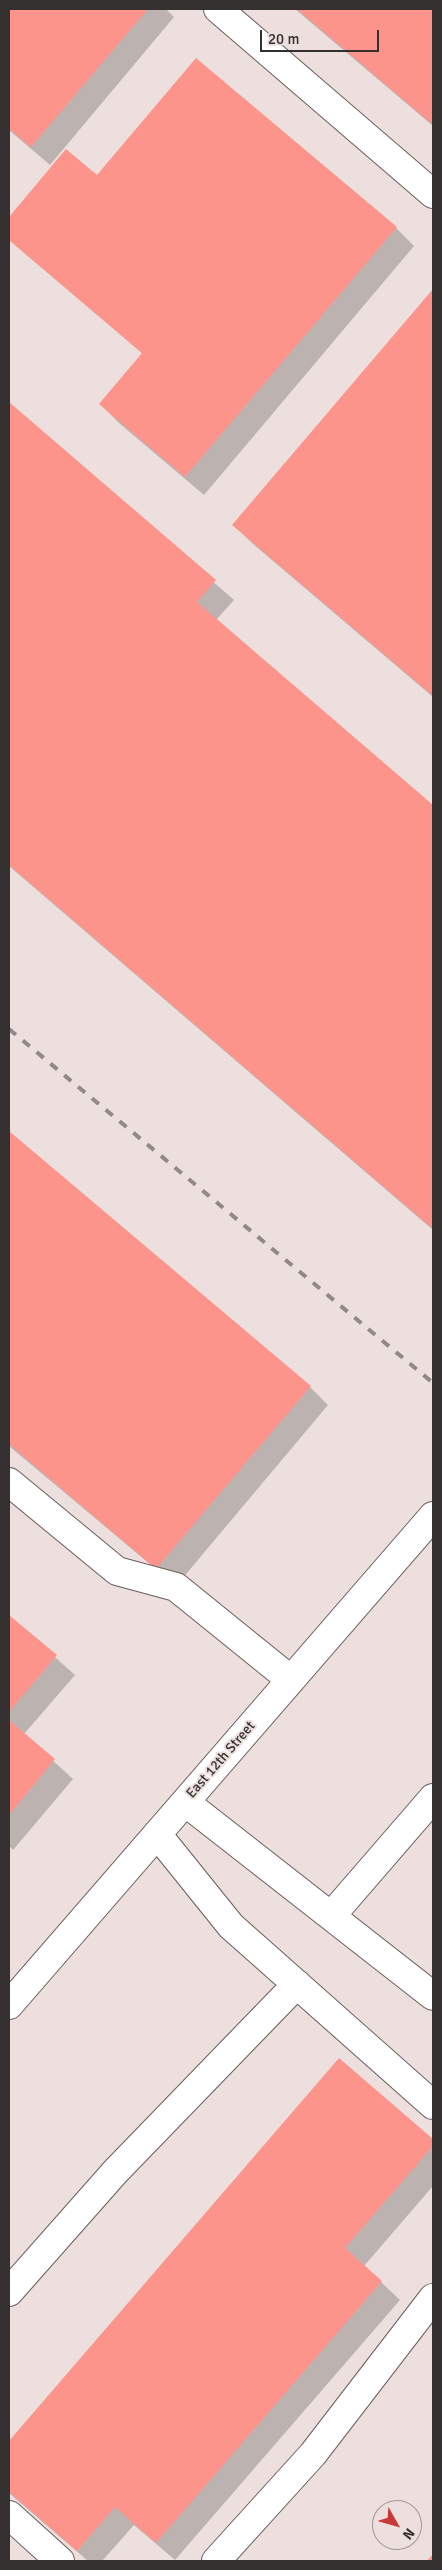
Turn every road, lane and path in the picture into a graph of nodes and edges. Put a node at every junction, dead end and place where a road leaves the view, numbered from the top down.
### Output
1 (218, 9) edge
2 (433, 194) edge
3 (9, 1482) edge
4 (433, 1516) edge
5 (291, 1680) junction
6 (433, 1798) edge
7 (185, 1802) junction
8 (157, 1834) junction
9 (331, 1916) junction
10 (296, 1984) junction
11 (433, 1996) edge
12 (9, 2005) edge
13 (433, 2105) edge
14 (9, 2292) edge
15 (433, 2298) edge
16 (9, 2515) edge
17 (60, 2561) edge
18 (216, 2561) edge

1 - 2 street
3 - 5 street
4 - 5 street, East 12th Street
5 - 7 street, East 12th Street
6 - 9 street
7 - 8 street, East 12th Street
7 - 9 street
8 - 10 street
8 - 12 street, East 12th Street
9 - 11 street
10 - 13 street
10 - 14 street
15 - 18 street
16 - 17 street

